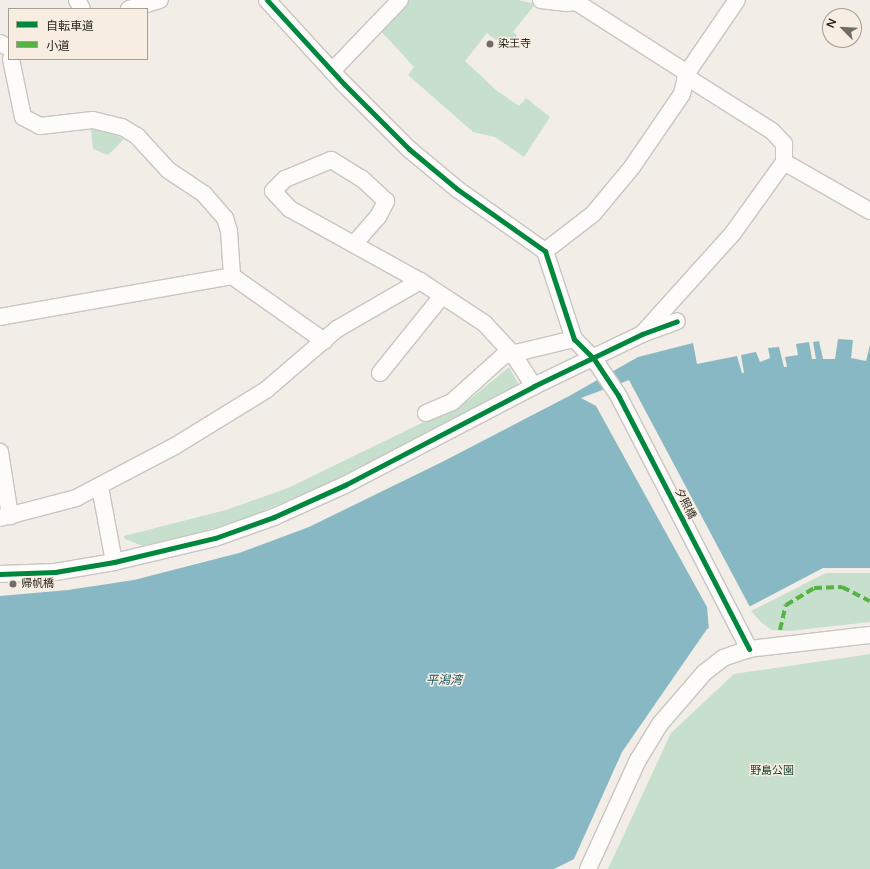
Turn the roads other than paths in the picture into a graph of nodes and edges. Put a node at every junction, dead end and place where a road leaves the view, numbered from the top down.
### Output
1 (160, 0) edge
2 (267, 0) edge
3 (400, 0) edge
4 (541, 0) edge
5 (737, 0) edge
6 (574, 1) edge
7 (132, 8) edge
8 (11, 60) edge
9 (332, 71) junction
10 (686, 76) junction
11 (784, 162) junction
12 (870, 211) edge
13 (355, 243) junction
14 (545, 251) junction
15 (232, 276) junction
16 (420, 281) junction
17 (441, 297) junction
18 (0, 317) edge
19 (677, 321) dead end
20 (642, 334) junction
21 (574, 339) junction
22 (324, 341) junction
23 (513, 354) junction
24 (594, 359) junction
25 (380, 373) dead end
26 (534, 386) junction
27 (426, 413) dead end
28 (0, 452) edge
29 (100, 487) junction
30 (5, 517) edge
31 (114, 562) junction
32 (0, 574) edge
33 (870, 635) edge
34 (749, 649) junction
35 (588, 869) edge

1 - 7 street
2 - 9 street
3 - 9 street
4 - 6 street
5 - 10 street
6 - 10 street
8 - 15 street
9 - 14 street
10 - 11 street
10 - 14 street
11 - 12 street
11 - 20 street
13 - 13 street
13 - 16 street
14 - 21 street
15 - 18 street
15 - 22 street
16 - 17 street
16 - 22 street
17 - 23 street
17 - 25 street
19 - 20 street
20 - 24 street
21 - 23 street
21 - 24 street, 夕照橋
22 - 29 street
23 - 26 street
23 - 27 street
24 - 26 street
24 - 34 street, 夕照橋
26 - 31 street
28 - 30 street
29 - 30 street
29 - 31 street
31 - 32 street
33 - 34 street
34 - 35 street

